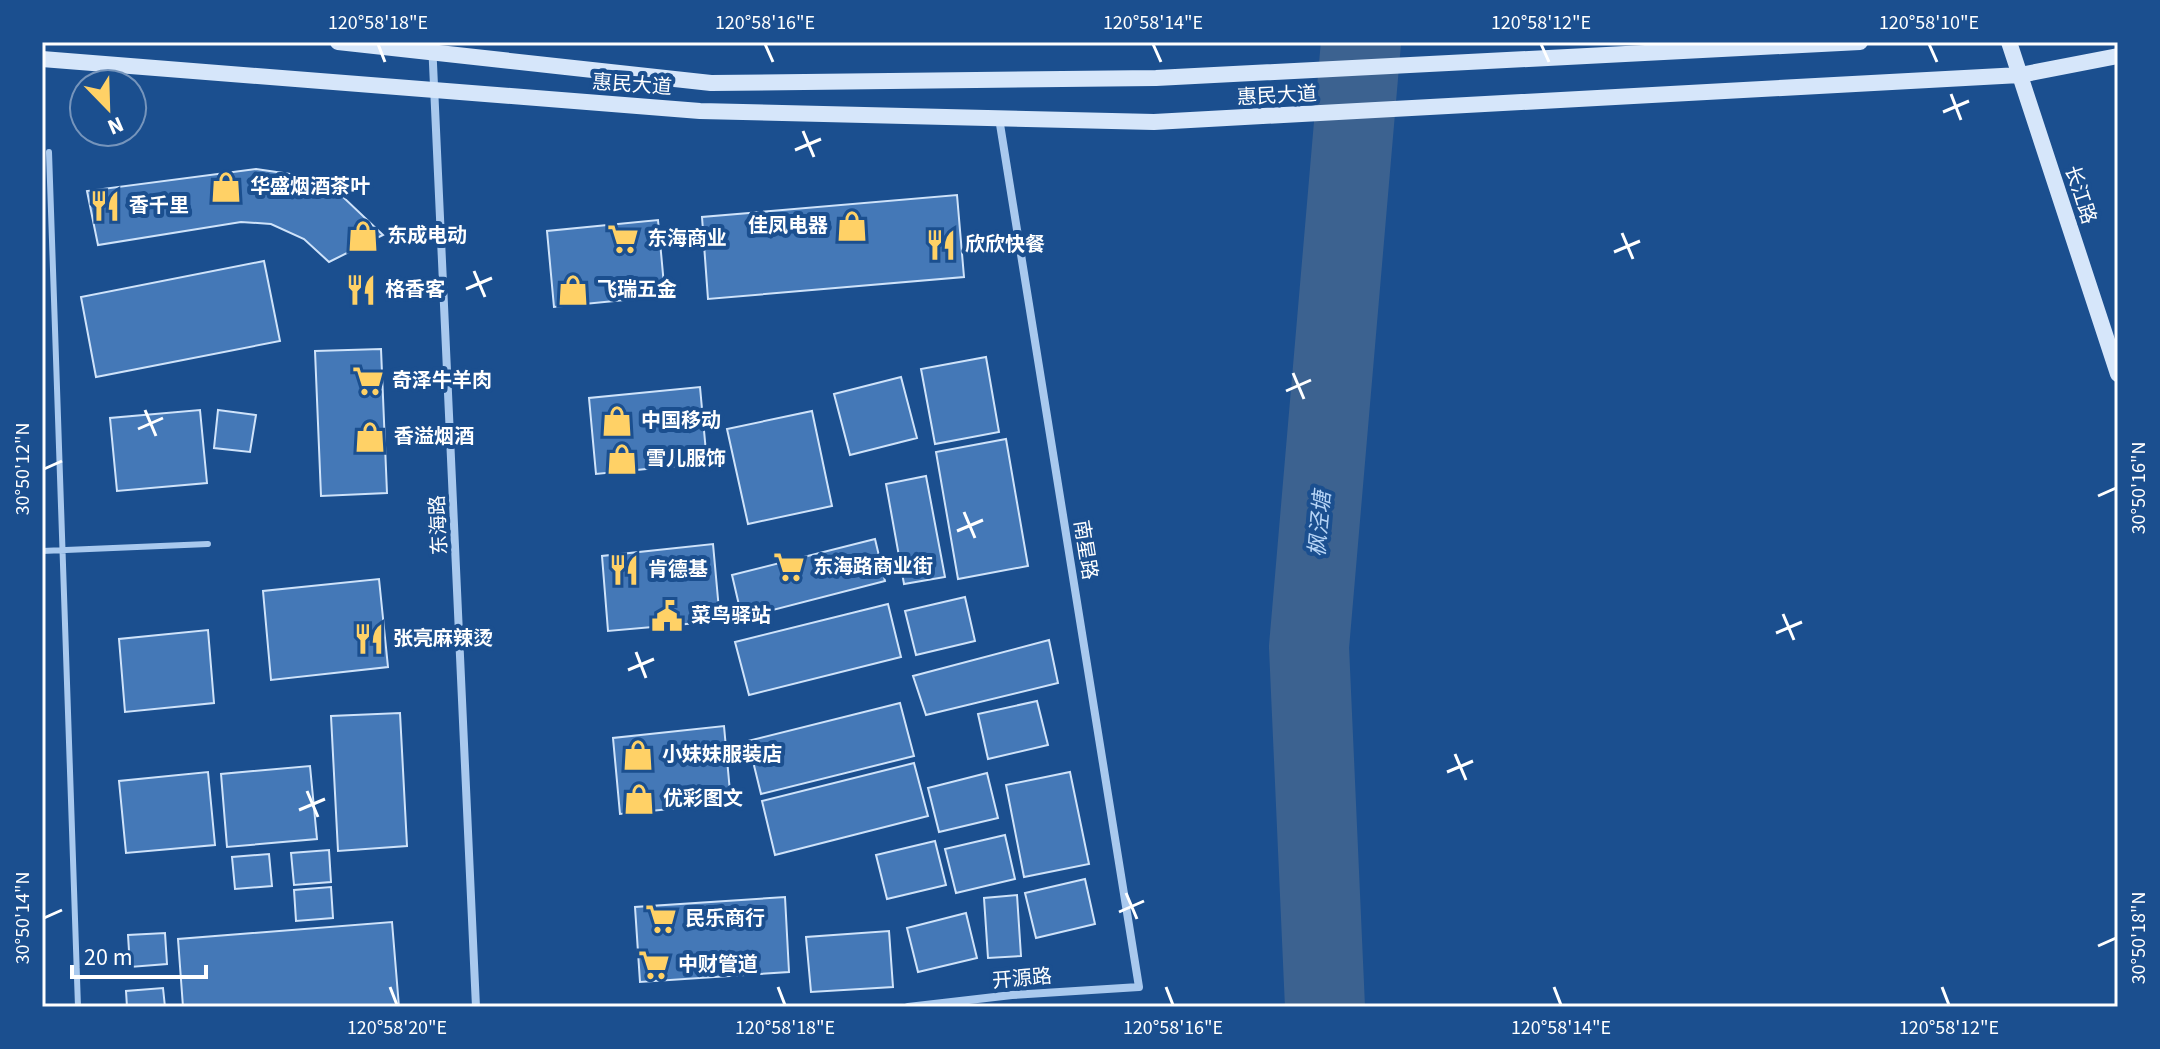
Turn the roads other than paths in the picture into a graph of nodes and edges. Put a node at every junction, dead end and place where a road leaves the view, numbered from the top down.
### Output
1 (338, 42) edge
2 (1860, 42) edge
3 (2009, 42) edge
4 (432, 47) edge
5 (2118, 56) edge
6 (42, 59) edge
7 (2020, 75) junction
8 (435, 91) junction
9 (999, 118) junction
10 (49, 152) dead end
11 (2118, 374) edge
12 (208, 544) dead end
13 (63, 550) junction
14 (42, 551) edge
15 (1139, 987) joint
16 (78, 1007) edge
17 (476, 1007) edge
18 (908, 1007) edge

1 - 4 main road, 惠民大道
2 - 4 main road, 惠民大道
3 - 7 main road, 长江路
4 - 8 street, 东海路
5 - 7 main road, 惠民大道
6 - 8 main road, 惠民大道
7 - 9 main road, 惠民大道
7 - 11 main road, 长江路
8 - 9 main road, 惠民大道
8 - 17 street, 东海路
9 - 15 street, 南星路
10 - 13 lane
12 - 13 lane
13 - 14 lane
13 - 16 lane
15 - 18 street, 开源路

